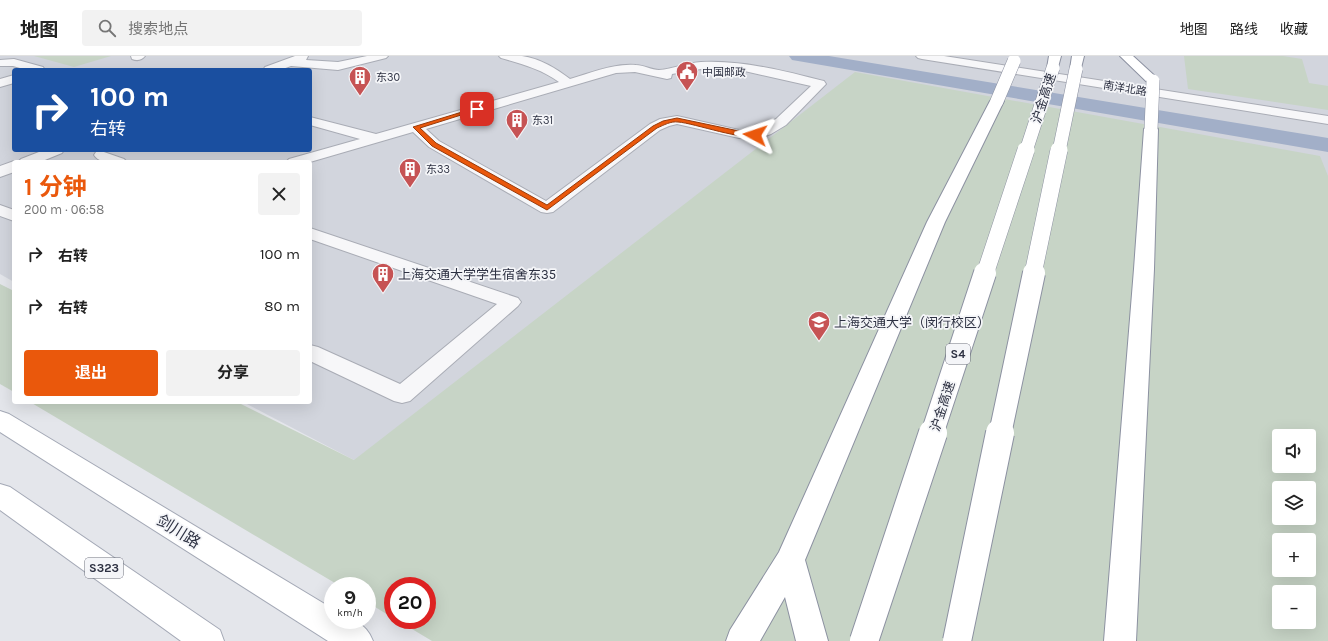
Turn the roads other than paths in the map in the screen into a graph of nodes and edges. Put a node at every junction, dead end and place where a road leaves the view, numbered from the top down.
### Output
1 (306, 56) edge
2 (382, 56) edge
3 (505, 56) edge
4 (922, 56) edge
5 (1126, 56) edge
6 (1015, 58) edge
7 (289, 62) junction
8 (1054, 62) edge
9 (0, 63) edge
10 (1077, 63) edge
11 (33, 68) edge
12 (274, 68) edge
13 (12, 80) edge
14 (0, 83) edge
15 (568, 83) junction
16 (1328, 120) edge
17 (312, 122) edge
18 (416, 127) junction
19 (375, 139) junction
20 (52, 152) edge
21 (101, 155) dead end
22 (31, 160) edge
23 (114, 160) edge
24 (301, 160) edge
25 (12, 167) edge
26 (0, 172) edge
27 (0, 210) edge
28 (12, 215) edge
29 (312, 234) edge
30 (312, 353) edge
31 (0, 420) edge
32 (0, 495) edge
33 (790, 560) junction
34 (208, 641) edge
35 (357, 641) edge
36 (742, 641) edge
37 (812, 641) edge
38 (864, 641) edge
39 (957, 641) edge
40 (1120, 641) edge

1 - 7 lane
2 - 7 lane
3 - 15 lane
4 - 16 lane, 南洋北路
5 - 40 main road, bridge
6 - 33 main road, bridge
7 - 12 lane
8 - 38 main road, 沪金高速 / S4, bridge
9 - 11 lane
10 - 39 main road, 沪金高速, bridge
13 - 14 lane
15 - 18 lane
15 - 18 lane
17 - 19 lane
18 - 19 lane
19 - 24 lane
20 - 22 lane
21 - 23 lane
25 - 26 lane
27 - 28 lane
29 - 30 lane
31 - 35 main road, 剑川路
32 - 34 main road, S323
33 - 36 main road
33 - 37 main road

